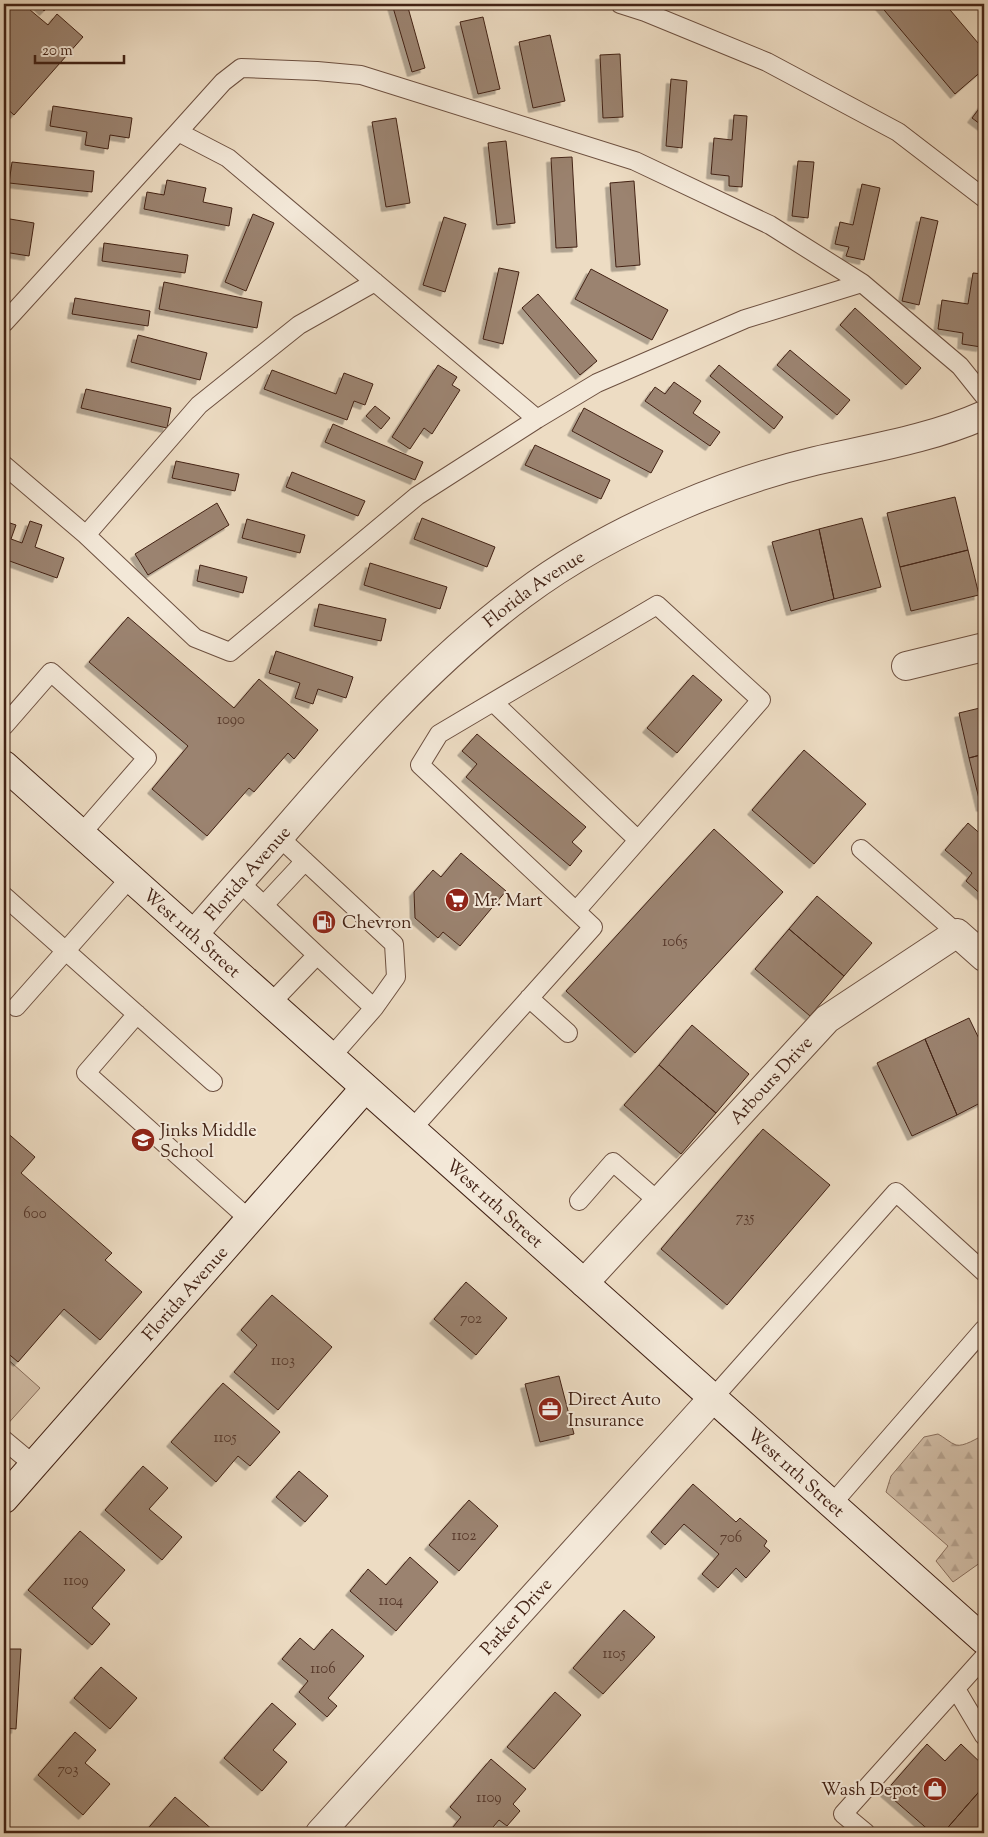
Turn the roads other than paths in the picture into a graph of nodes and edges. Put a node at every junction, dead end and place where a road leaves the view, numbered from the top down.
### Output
1 (620, 4) edge
2 (178, 132) junction
3 (984, 198) edge
4 (375, 282) junction
5 (862, 283) junction
6 (4, 323) edge
7 (984, 396) edge
8 (984, 415) edge
9 (537, 419) junction
10 (4, 465) edge
11 (86, 535) junction
12 (984, 647) edge
13 (906, 666) dead end
14 (493, 702) junction
15 (4, 726) edge
16 (4, 765) edge
17 (81, 834) junction
18 (279, 838) junction
19 (638, 840) junction
20 (861, 849) dead end
21 (305, 862) junction
22 (130, 878) junction
23 (239, 882) junction
24 (4, 896) edge
25 (264, 905) junction
26 (576, 911) junction
27 (958, 933) junction
28 (194, 934) junction
29 (66, 951) junction
30 (317, 955) junction
31 (984, 957) edge
32 (529, 998) junction
33 (271, 1003) junction
34 (16, 1007) dead end
35 (374, 1008) junction
36 (137, 1014) junction
37 (568, 1033) dead end
38 (331, 1057) junction
39 (213, 1082) dead end
40 (365, 1088) junction
41 (412, 1129) junction
42 (578, 1201) dead end
43 (658, 1202) junction
44 (250, 1220) junction
45 (984, 1272) edge
46 (584, 1283) junction
47 (984, 1329) edge
48 (713, 1398) junction
49 (4, 1440) edge
50 (34, 1465) junction
51 (4, 1500) edge
52 (832, 1504) junction
53 (984, 1640) edge
54 (984, 1657) edge
55 (956, 1689) junction
56 (984, 1736) edge
57 (320, 1833) edge
58 (866, 1833) edge

1 - 3 lane
2 - 4 lane
2 - 5 lane
2 - 6 lane
4 - 9 lane
4 - 11 lane
5 - 7 lane
5 - 9 lane
8 - 18 street, Florida Avenue
9 - 11 lane
10 - 11 lane
12 - 13 street
14 - 19 lane
14 - 19 lane
14 - 26 lane
15 - 17 lane
16 - 17 street, West 11th Street
17 - 22 street, West 11th Street
18 - 21 lane
18 - 23 street, Florida Avenue
19 - 26 lane
20 - 27 lane
21 - 25 lane
21 - 35 lane
22 - 28 street, West 11th Street
22 - 29 lane
23 - 25 lane
23 - 28 street, Florida Avenue
24 - 29 lane
25 - 30 lane
26 - 32 lane
27 - 31 street
27 - 43 street, Arbours Drive
28 - 33 street, West 11th Street
29 - 34 lane
29 - 36 lane
30 - 33 lane
30 - 35 lane
32 - 37 lane
32 - 41 lane
33 - 38 street, West 11th Street
35 - 38 lane
36 - 39 lane
36 - 44 lane
38 - 40 street, West 11th Street
40 - 41 street, West 11th Street
40 - 44 street, Florida Avenue
41 - 46 street, West 11th Street
42 - 43 lane
43 - 46 street, Arbours Drive
44 - 50 street, Florida Avenue
45 - 48 lane
46 - 48 street, West 11th Street
47 - 52 lane
48 - 52 street, West 11th Street
48 - 57 street, Parker Drive
49 - 50 lane
50 - 51 street, Florida Avenue
52 - 53 street, West 11th Street
54 - 55 lane
55 - 56 lane
55 - 58 lane

